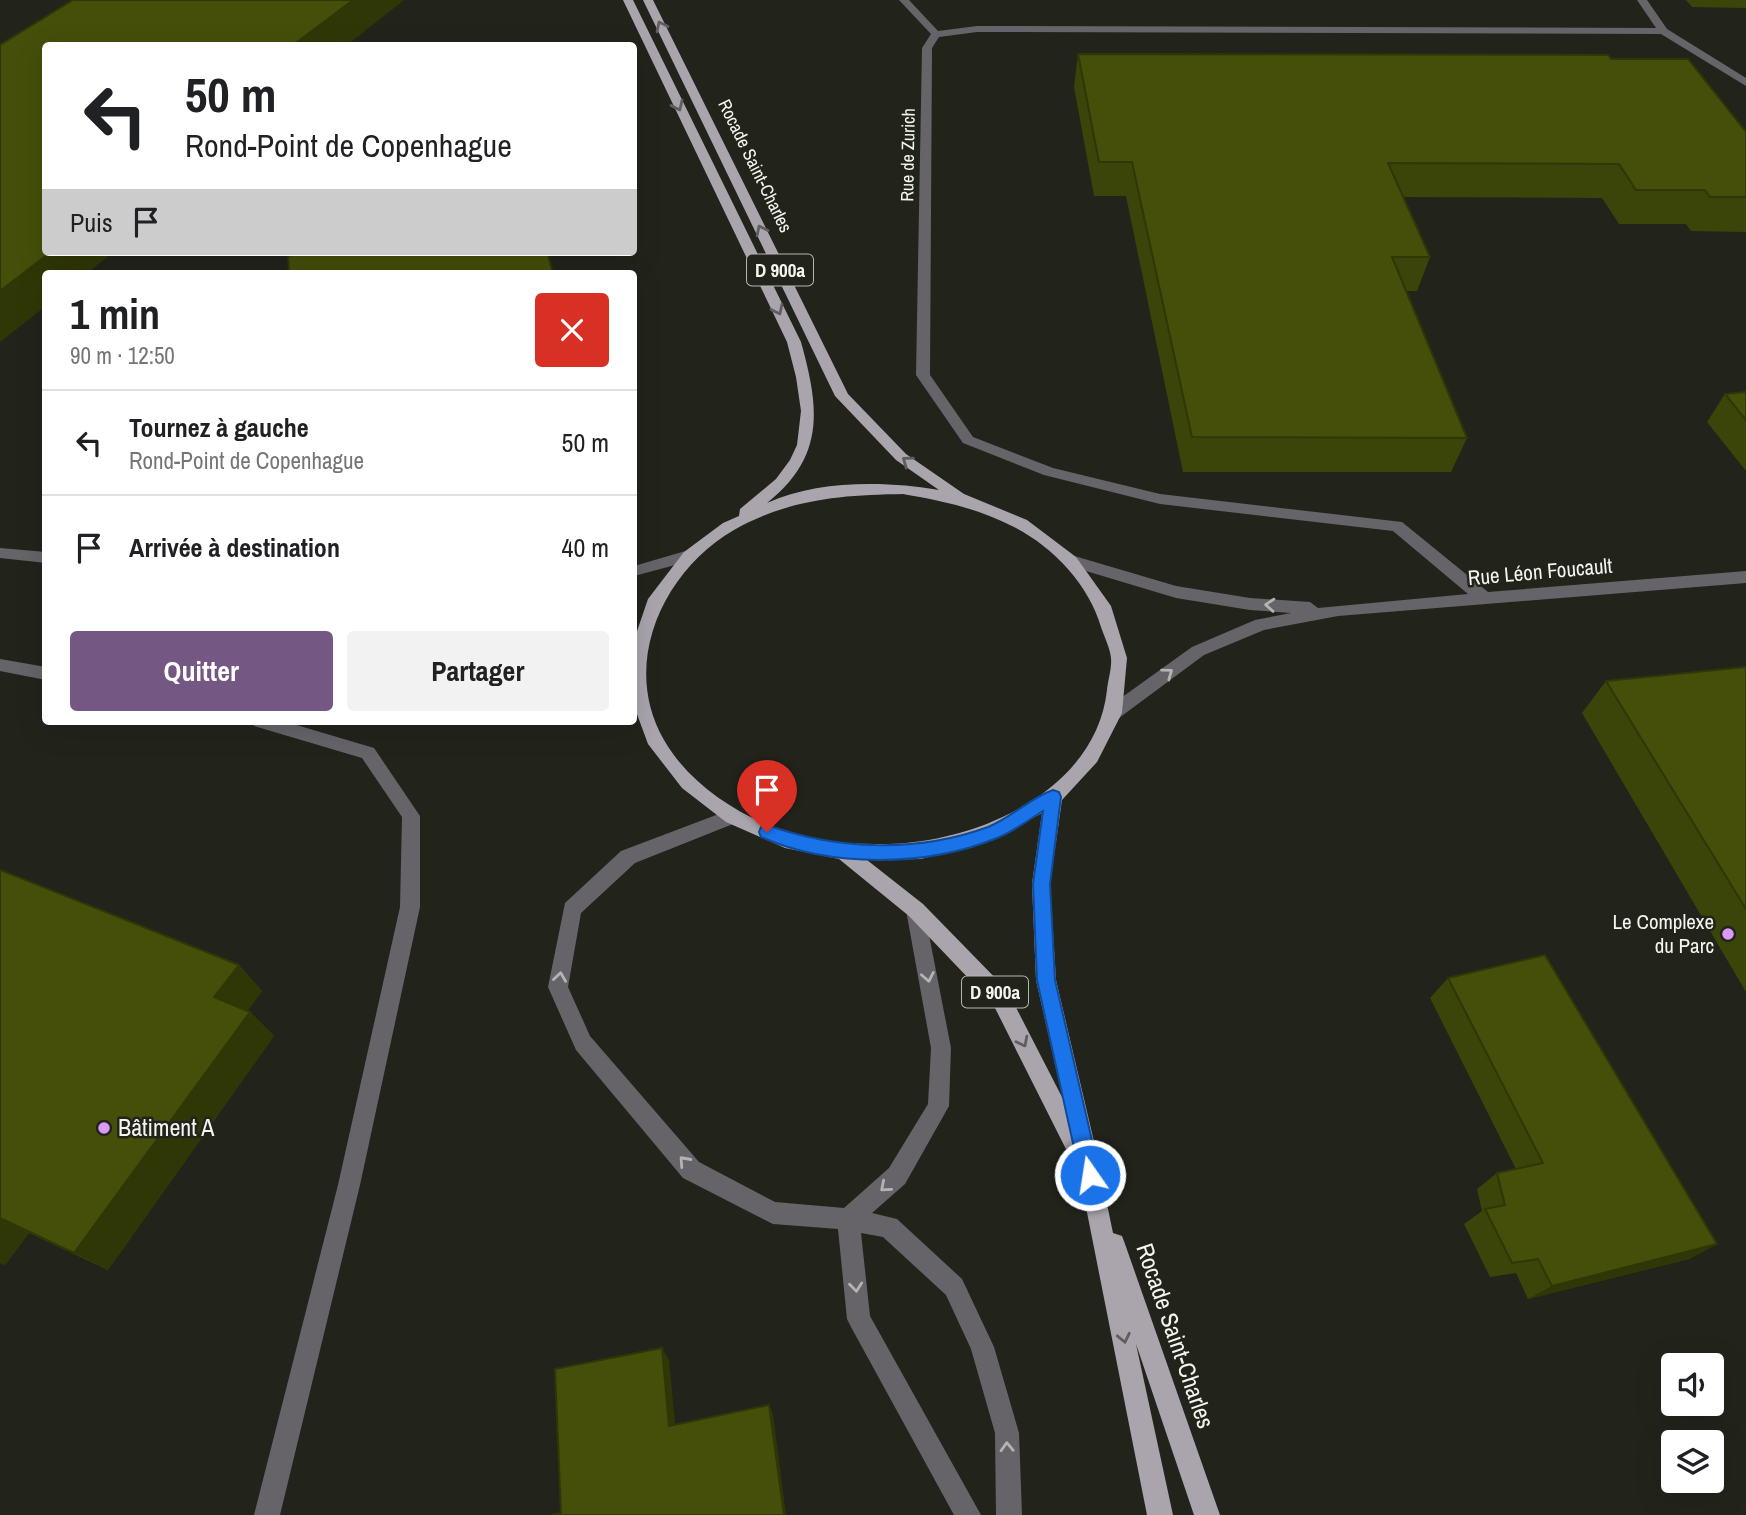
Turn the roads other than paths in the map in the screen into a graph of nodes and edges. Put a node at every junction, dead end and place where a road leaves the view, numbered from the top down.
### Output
1 (628, 0) edge
2 (649, 0) edge
3 (904, 0) edge
4 (1642, 0) edge
5 (1663, 31) junction
6 (936, 34) junction
7 (1746, 83) edge
8 (963, 499) junction
9 (728, 527) junction
10 (0, 553) edge
11 (689, 556) junction
12 (42, 558) edge
13 (1071, 561) junction
14 (637, 570) edge
15 (1746, 577) edge
16 (1483, 597) junction
17 (1338, 610) junction
18 (0, 665) edge
19 (42, 673) edge
20 (637, 699) edge
21 (1113, 713) junction
22 (274, 725) edge
23 (1053, 797) junction
24 (732, 817) junction
25 (844, 852) junction
26 (916, 910) junction
27 (1090, 1175) junction
28 (848, 1219) junction
29 (267, 1515) edge
30 (968, 1515) edge
31 (1009, 1515) edge
32 (1160, 1515) edge
33 (1207, 1515) edge

1 -> 9 main road, D 900a
8 -> 2 main road, Rocade Saint-Charles / D 900a
3 - 6 street
4 - 5 street
5 - 6 street
5 - 7 street
6 - 16 street, Rue de Zurich
8 - 9 main road
8 - 13 main road
9 - 11 main road
10 - 12 street
11 - 14 street
11 - 20 main road
17 -> 13 street, Rue Léon Foucault
13 - 21 main road
15 - 16 street, Rue Léon Foucault
16 - 17 street, Rue Léon Foucault
21 -> 17 street, Rue Léon Foucault
18 - 19 street
20 - 24 main road
21 - 23 main road
22 - 29 street
23 - 25 main road
23 - 27 main road, Rocade Saint-Charles / D 900a
24 - 25 main road
28 -> 24 street
25 - 26 main road, Rocade Saint-Charles / D 900a
26 -> 27 main road, Rocade Saint-Charles / D 900a
26 -> 28 street
27 -> 32 main road
27 - 33 main road, Rocade Saint-Charles / D 900a
28 -> 30 street
31 -> 28 street

